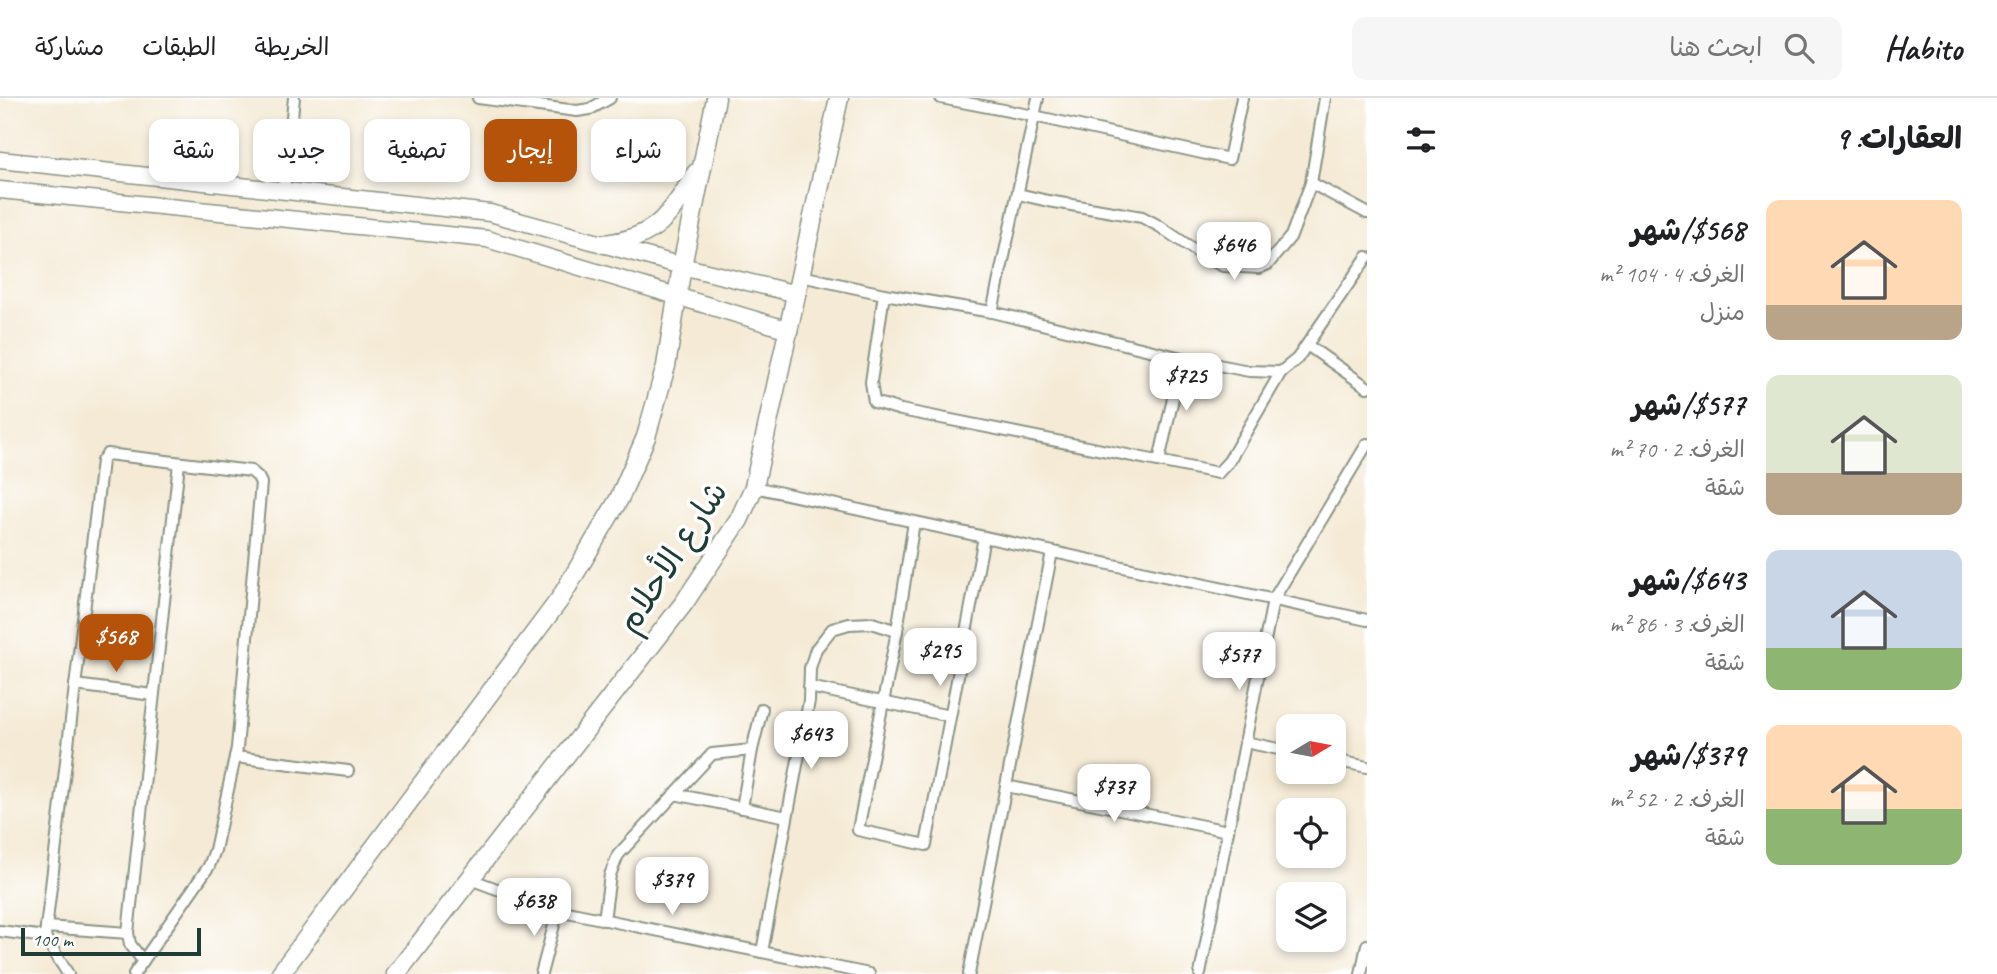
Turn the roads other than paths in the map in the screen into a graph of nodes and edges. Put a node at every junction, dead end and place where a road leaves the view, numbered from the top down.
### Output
1 (294, 98) edge
2 (478, 98) edge
3 (610, 98) edge
4 (716, 98) edge
5 (839, 98) edge
6 (941, 98) edge
7 (1038, 98) edge
8 (1242, 98) edge
9 (1325, 98) edge
10 (532, 102) edge
11 (1034, 116) junction
12 (0, 160) edge
13 (704, 161) junction
14 (1311, 183) junction
15 (0, 190) edge
16 (284, 191) junction
17 (1017, 194) junction
18 (383, 202) junction
19 (1367, 213) edge
20 (379, 227) junction
21 (604, 244) junction
22 (1367, 257) edge
23 (682, 266) junction
24 (799, 285) junction
25 (884, 294) junction
26 (677, 295) junction
27 (992, 312) junction
28 (789, 330) junction
29 (1307, 345) junction
30 (1182, 358) junction
31 (1281, 372) junction
32 (1367, 387) edge
33 (1367, 444) edge
34 (1159, 461) junction
35 (178, 463) junction
36 (754, 487) junction
37 (914, 522) junction
38 (984, 537) junction
39 (1052, 552) junction
40 (1273, 600) junction
41 (1367, 620) edge
42 (897, 631) junction
43 (75, 685) junction
44 (809, 687) junction
45 (153, 695) junction
46 (883, 702) junction
47 (762, 709) dead end
48 (950, 716) junction
49 (1245, 743) junction
50 (1276, 749) edge
51 (752, 750) junction
52 (235, 757) junction
53 (1346, 763) edge
54 (1367, 767) edge
55 (348, 771) dead end
56 (1006, 786) junction
57 (674, 794) junction
58 (742, 808) junction
59 (787, 817) junction
60 (1228, 831) junction
61 (470, 879) junction
62 (558, 910) junction
63 (604, 919) junction
64 (0, 931) edge
65 (46, 932) junction
66 (128, 933) junction
67 (1367, 945) edge
68 (762, 952) junction
69 (143, 961) junction
70 (68, 974) edge
71 (134, 974) edge
72 (280, 974) edge
73 (396, 974) edge
74 (541, 974) edge
75 (869, 974) edge
76 (969, 974) edge
77 (1200, 974) edge
78 (1361, 974) edge

1 - 16 street
2 - 10 street
3 - 10 street
4 - 13 main road
5 - 24 main road, شارع الأحلام
6 - 11 street
7 - 11 street
8 - 11 street
9 - 14 street
11 - 17 street
12 - 16 main road
13 - 21 main road
13 - 23 main road
14 - 17 street
14 - 19 street
15 - 20 main road
16 - 18 main road
17 - 27 street
18 - 20 main road
18 - 21 main road
20 - 26 main road
21 - 23 main road
22 - 29 street
23 - 24 main road
23 - 26 main road
24 - 25 street
24 - 28 main road, شارع الأحلام
25 - 27 street
25 - 34 street
26 - 28 main road
26 - 72 main road
27 - 30 street
28 - 36 main road, شارع الأحلام
29 - 31 street
29 - 32 street
30 - 31 street
30 - 34 street
31 - 34 street
33 - 40 street
35 - 43 street
35 - 45 street
35 - 52 street
36 - 37 street
36 - 61 main road, شارع الأحلام
37 - 38 street
37 - 42 street
38 - 39 street
38 - 48 street
39 - 40 street
39 - 56 street
40 - 41 street
40 - 49 street
42 - 44 street
42 - 46 street
43 - 45 street
43 - 65 street
44 - 46 street
44 - 59 street
45 - 66 street
46 - 48 street
46 - 48 street
47 - 51 street
49 - 50 street
49 - 60 street
51 - 57 street
51 - 58 street
52 - 55 street
52 - 69 street
53 - 54 street
56 - 60 street
56 - 76 street
57 - 58 street
57 - 63 street
58 - 59 street
59 - 68 street
60 - 77 street
61 - 62 street
61 - 73 main road, شارع الأحلام
62 - 63 street
62 - 74 street
63 - 68 street
64 - 65 street
65 - 66 street
65 - 70 street
66 - 69 street
67 - 78 street
68 - 75 street
69 - 71 street

